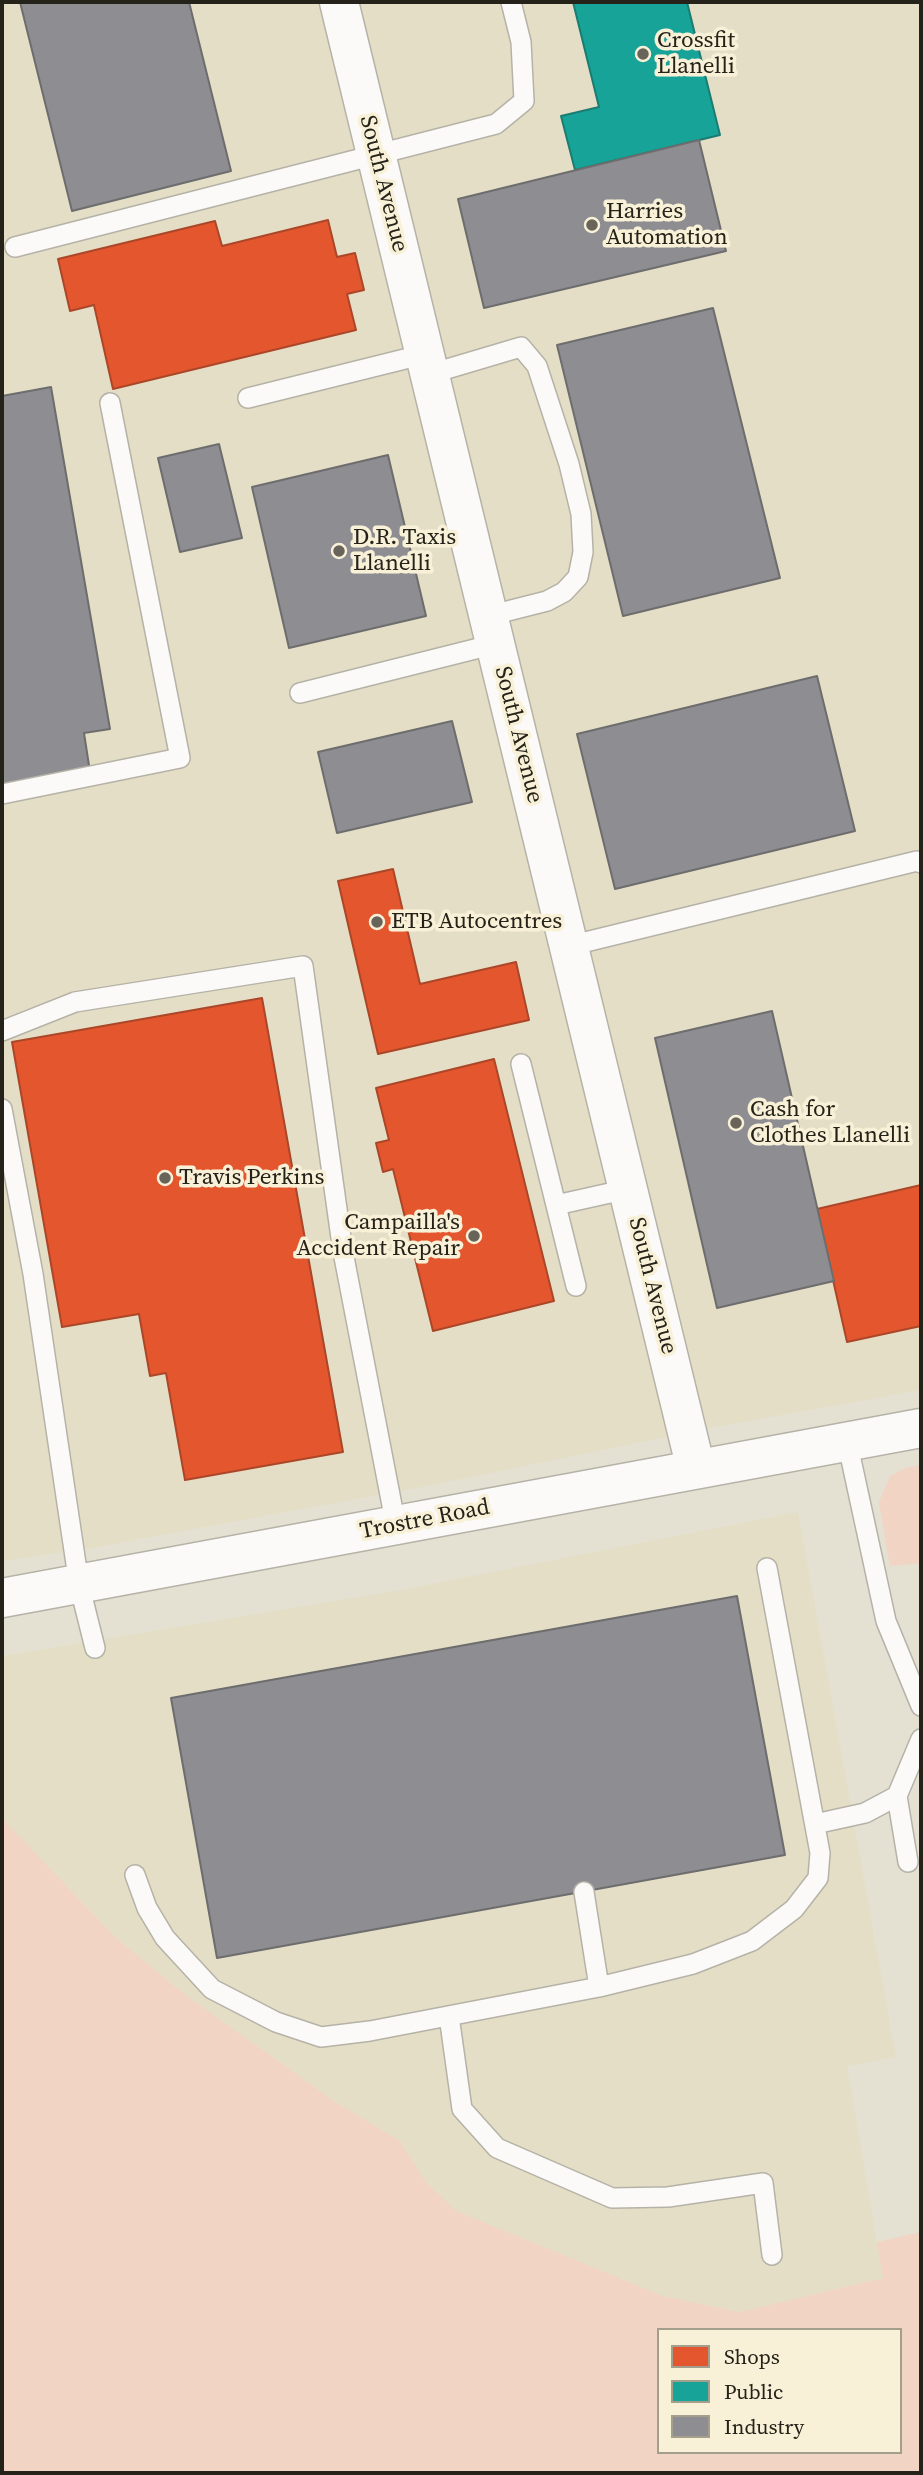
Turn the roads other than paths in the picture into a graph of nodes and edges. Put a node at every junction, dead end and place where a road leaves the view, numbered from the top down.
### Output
1 (339, 2) edge
2 (511, 2) edge
3 (376, 154) junction
4 (15, 247) dead end
5 (427, 364) junction
6 (248, 398) dead end
7 (110, 403) dead end
8 (492, 630) junction
9 (300, 693) dead end
10 (2, 794) edge
11 (921, 863) edge
12 (569, 946) junction
13 (2, 1031) edge
14 (521, 1064) dead end
15 (2, 1109) edge
16 (628, 1189) junction
17 (556, 1205) junction
18 (576, 1286) dead end
19 (921, 1428) edge
20 (847, 1441) junction
21 (696, 1469) junction
22 (396, 1526) junction
23 (767, 1568) dead end
24 (79, 1584) junction
25 (2, 1598) edge
26 (95, 1648) dead end
27 (921, 1706) edge
28 (921, 1740) edge
29 (897, 1796) junction
30 (815, 1824) junction
31 (908, 1862) dead end
32 (135, 1875) dead end
33 (583, 1892) dead end
34 (599, 1987) junction
35 (449, 2016) junction
36 (772, 2255) dead end

1 - 3 street, South Avenue
2 - 3 lane
3 - 4 lane
3 - 5 street, South Avenue
5 - 6 lane
5 - 8 street, South Avenue
5 - 8 lane
7 - 10 lane
8 - 9 lane
8 - 12 street, South Avenue
11 - 12 lane
12 - 16 street, South Avenue
13 - 22 lane
14 - 17 lane
15 - 24 lane
16 - 17 lane
16 - 21 street, South Avenue
17 - 18 lane
19 - 20 street, Trostre Road
20 - 21 street, Trostre Road
20 - 27 lane
21 - 22 street, Trostre Road
22 - 24 street, Trostre Road
23 - 30 lane
24 - 25 street, Trostre Road
24 - 26 lane
28 - 29 lane
29 - 30 lane
29 - 31 lane
30 - 34 lane
32 - 35 lane
33 - 34 lane
34 - 35 lane
35 - 36 lane

